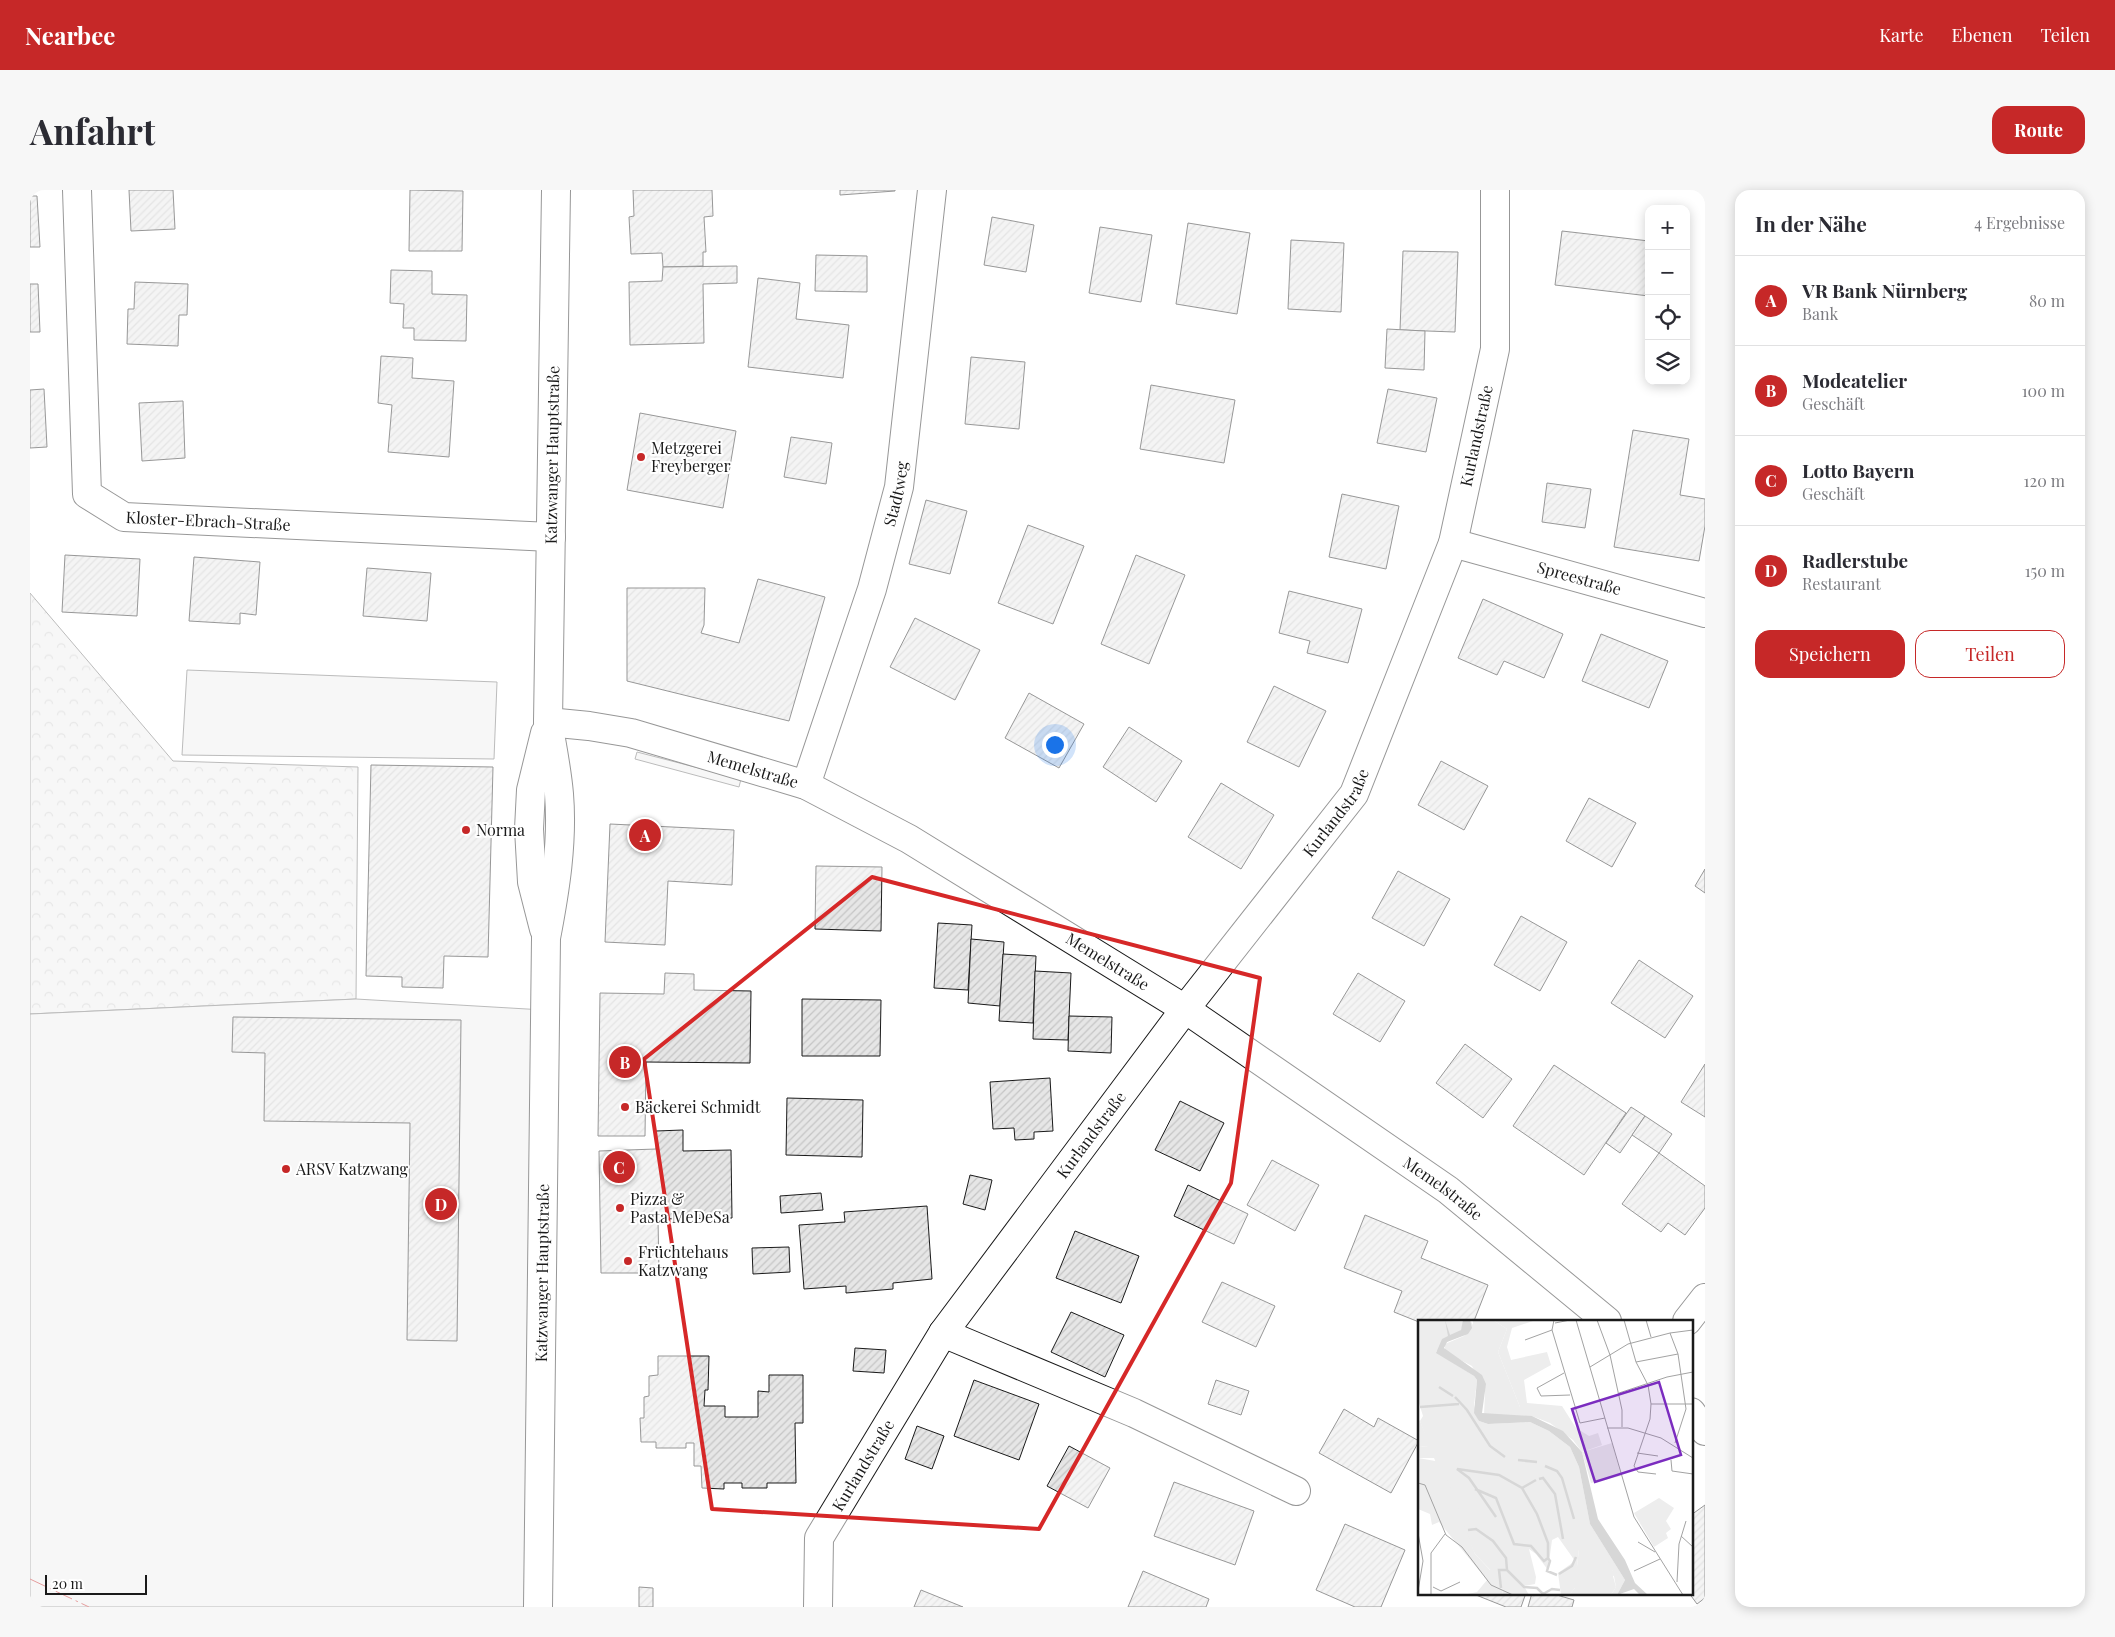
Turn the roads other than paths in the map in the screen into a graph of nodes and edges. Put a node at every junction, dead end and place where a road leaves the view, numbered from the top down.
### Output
1 (77, 190) edge
2 (556, 190) edge
3 (932, 190) edge
4 (1495, 190) edge
5 (551, 536) junction
6 (1453, 543) junction
7 (1705, 613) edge
8 (548, 722) junction
9 (806, 785) junction
10 (1185, 1009) junction
11 (1705, 1298) edge
12 (1605, 1320) edge
13 (1688, 1320) edge
14 (943, 1334) junction
15 (1692, 1413) edge
16 (1705, 1431) edge
17 (1296, 1491) dead end
18 (538, 1607) edge
19 (818, 1607) edge

1 - 5 street, Kloster-Ebrach-Straße
2 - 5 street, Katzwanger Hauptstraße
3 - 9 street, Stadtweg
4 - 6 street, Kurlandstraße
5 - 8 street, Katzwanger Hauptstraße
6 - 7 street, Spreestraße
6 - 10 street, Kurlandstraße
8 - 9 street, Memelstraße
8 - 18 street, Katzwanger Hauptstraße
9 - 10 street, Memelstraße
10 - 12 street, Memelstraße
10 - 14 street, Kurlandstraße
11 - 13 street
14 - 17 street
14 - 19 street, Kurlandstraße
15 - 16 street

